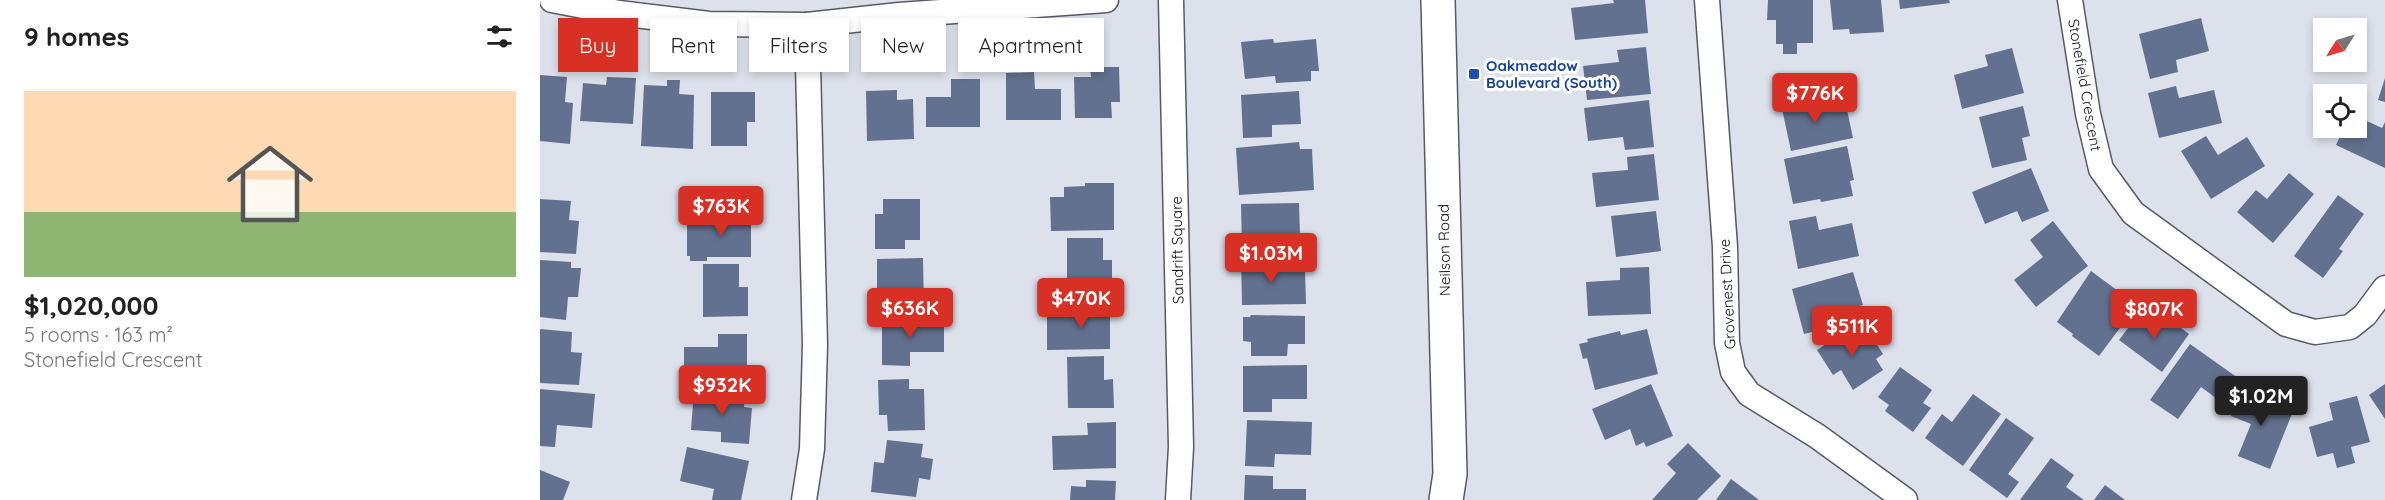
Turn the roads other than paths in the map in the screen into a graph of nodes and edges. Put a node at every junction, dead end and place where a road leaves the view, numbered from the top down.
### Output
1 (552, 0) edge
2 (1106, 0) edge
3 (1171, 0) edge
4 (1438, 0) edge
5 (1707, 0) edge
6 (2070, 0) edge
7 (849, 20) edge
8 (749, 24) edge
9 (808, 72) edge
10 (2385, 288) edge
11 (804, 500) edge
12 (1178, 500) edge
13 (1446, 500) edge
14 (1905, 500) edge

1 - 8 street
2 - 7 street
3 - 12 street, Sandrift Square
4 - 13 main road, Neilson Road
5 - 14 street, Grovenest Drive
6 - 10 street, Stonefield Crescent
9 - 11 street

